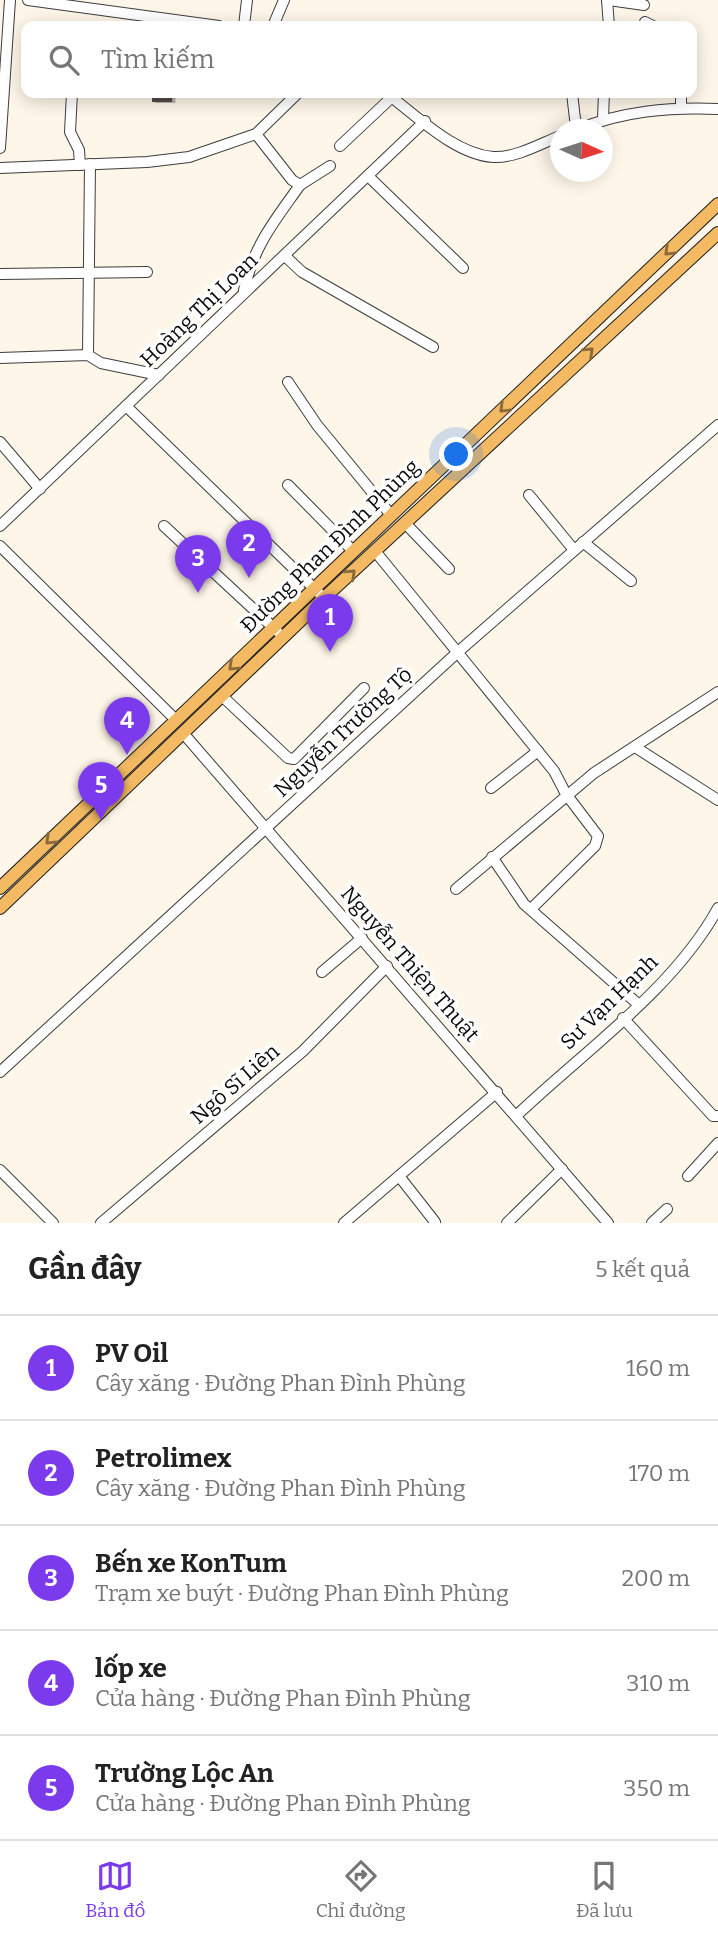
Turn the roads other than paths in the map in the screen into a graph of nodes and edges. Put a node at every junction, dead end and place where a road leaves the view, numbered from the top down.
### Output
1 (10, 0) edge
2 (28, 0) edge
3 (247, 0) edge
4 (284, 0) edge
5 (608, 0) edge
6 (644, 5) dead end
7 (182, 21) edge
8 (245, 21) edge
9 (275, 21) edge
10 (609, 21) edge
11 (72, 98) edge
12 (293, 98) edge
13 (386, 98) edge
14 (393, 98) edge
15 (573, 98) edge
16 (604, 98) edge
17 (681, 98) edge
18 (681, 107) junction
19 (718, 109) edge
20 (603, 118) joint
21 (575, 119) edge
22 (425, 121) junction
23 (256, 134) junction
24 (550, 140) edge
25 (340, 146) dead end
26 (0, 148) edge
27 (85, 165) junction
28 (330, 166) dead end
29 (0, 169) edge
30 (368, 176) junction
31 (300, 185) junction
32 (718, 204) edge
33 (718, 233) edge
34 (285, 256) junction
35 (463, 268) dead end
36 (147, 272) dead end
37 (88, 273) junction
38 (0, 274) edge
39 (244, 290) junction
40 (433, 347) dead end
41 (88, 355) junction
42 (0, 358) edge
43 (159, 375) junction
44 (288, 382) dead end
45 (126, 406) junction
46 (718, 425) edge
47 (0, 442) edge
48 (288, 485) dead end
49 (40, 489) junction
50 (529, 495) dead end
51 (391, 516) junction
52 (405, 523) junction
53 (0, 526) edge
54 (164, 526) dead end
55 (0, 546) edge
56 (579, 546) junction
57 (353, 551) junction
58 (375, 551) junction
59 (9, 556) junction
60 (0, 565) edge
61 (449, 569) dead end
62 (631, 580) dead end
63 (315, 588) junction
64 (324, 598) junction
65 (274, 627) junction
66 (283, 638) junction
67 (458, 651) junction
68 (365, 688) dead end
69 (718, 692) edge
70 (222, 696) junction
71 (176, 720) junction
72 (183, 733) junction
73 (635, 747) junction
74 (538, 751) junction
75 (491, 788) dead end
76 (566, 794) junction
77 (718, 800) edge
78 (265, 830) junction
79 (492, 858) junction
80 (0, 888) edge
81 (456, 889) dead end
82 (0, 908) edge
83 (718, 908) edge
84 (531, 909) junction
85 (362, 938) junction
86 (387, 966) junction
87 (322, 972) dead end
88 (638, 1004) junction
89 (623, 1018) junction
90 (0, 1072) edge
91 (497, 1092) junction
92 (516, 1116) junction
93 (718, 1116) edge
94 (718, 1143) edge
95 (562, 1169) junction
96 (399, 1176) junction
97 (688, 1176) dead end
98 (3, 1178) edge
99 (667, 1209) dead end
100 (435, 1222) edge
101 (53, 1223) edge
102 (101, 1223) edge
103 (344, 1223) edge
104 (507, 1223) edge
105 (608, 1223) edge
106 (652, 1223) edge

1 - 26 street
2 - 7 street
3 - 8 street
4 - 9 street
5 - 6 street
5 - 10 street
11 - 27 street
12 - 23 street
13 - 25 street
14 - 22 street
15 - 21 street
16 - 20 street
17 - 18 street
18 - 19 street
18 - 20 street
22 - 24 street
22 - 30 street, Hoàng Thị Loan
23 - 27 street
23 - 31 street
27 - 29 street
27 - 37 street
28 - 31 street
30 - 34 street, Hoàng Thị Loan
30 - 35 street
31 - 39 street
32 -> 51 main road, Đường Phan Đình Phùng
52 -> 33 main road, Đường Phan Đình Phùng
34 - 39 street, Hoàng Thị Loan
34 - 40 street
36 - 37 street
37 - 38 street
37 - 41 street
39 - 43 street, Hoàng Thị Loan
41 - 42 street
41 - 43 street
43 - 45 street, Hoàng Thị Loan
44 - 51 street
45 - 49 street, Hoàng Thị Loan
45 - 63 street
46 - 56 street, Nguyễn Trường Tộ
47 - 49 street
48 - 57 street
49 - 53 street, Hoàng Thị Loan
50 - 56 street
51 - 57 main road, Đường Phan Đình Phùng
52 - 58 main road, Đường Phan Đình Phùng
52 - 61 street
54 - 65 street
55 - 59 street
56 - 62 street
56 - 67 street, Nguyễn Trường Tộ
57 - 63 main road, Đường Phan Đình Phùng
64 -> 58 main road, Đường Phan Đình Phùng
58 - 67 street
59 - 60 street
59 - 71 street
63 - 64 street
63 - 65 main road, Đường Phan Đình Phùng
64 - 66 main road, Đường Phan Đình Phùng
65 - 66 street
65 -> 71 main road, Đường Phan Đình Phùng
66 - 70 main road, Đường Phan Đình Phùng
67 - 74 street
67 - 78 street, Nguyễn Trường Tộ
68 - 70 street
69 - 73 street
70 - 72 main road, Đường Phan Đình Phùng
71 -> 80 main road, Đường Phan Đình Phùng
72 - 78 street, Nguyễn Thiện Thuật
72 - 82 main road, Đường Phan Đình Phùng
73 - 76 street
73 - 77 street
74 - 75 street
74 - 76 street
76 - 79 street
76 - 84 street
78 - 85 street, Nguyễn Thiện Thuật
78 - 90 street, Nguyễn Trường Tộ
79 - 81 street
79 - 84 street
83 - 88 street, Sư Vạn Hạnh
84 - 88 street
85 - 86 street, Nguyễn Thiện Thuật
85 - 87 street
86 - 91 street, Nguyễn Thiện Thuật
86 - 102 street, Ngô Sĩ Liên
88 - 89 street, Sư Vạn Hạnh
89 - 92 street, Sư Vạn Hạnh
89 - 93 street
91 - 92 street, Nguyễn Thiện Thuật
91 - 96 street
92 - 95 street, Nguyễn Thiện Thuật
94 - 97 street
95 - 104 street
95 - 105 street, Nguyễn Thiện Thuật
96 - 100 street
96 - 103 street
98 - 101 street
99 - 106 street

